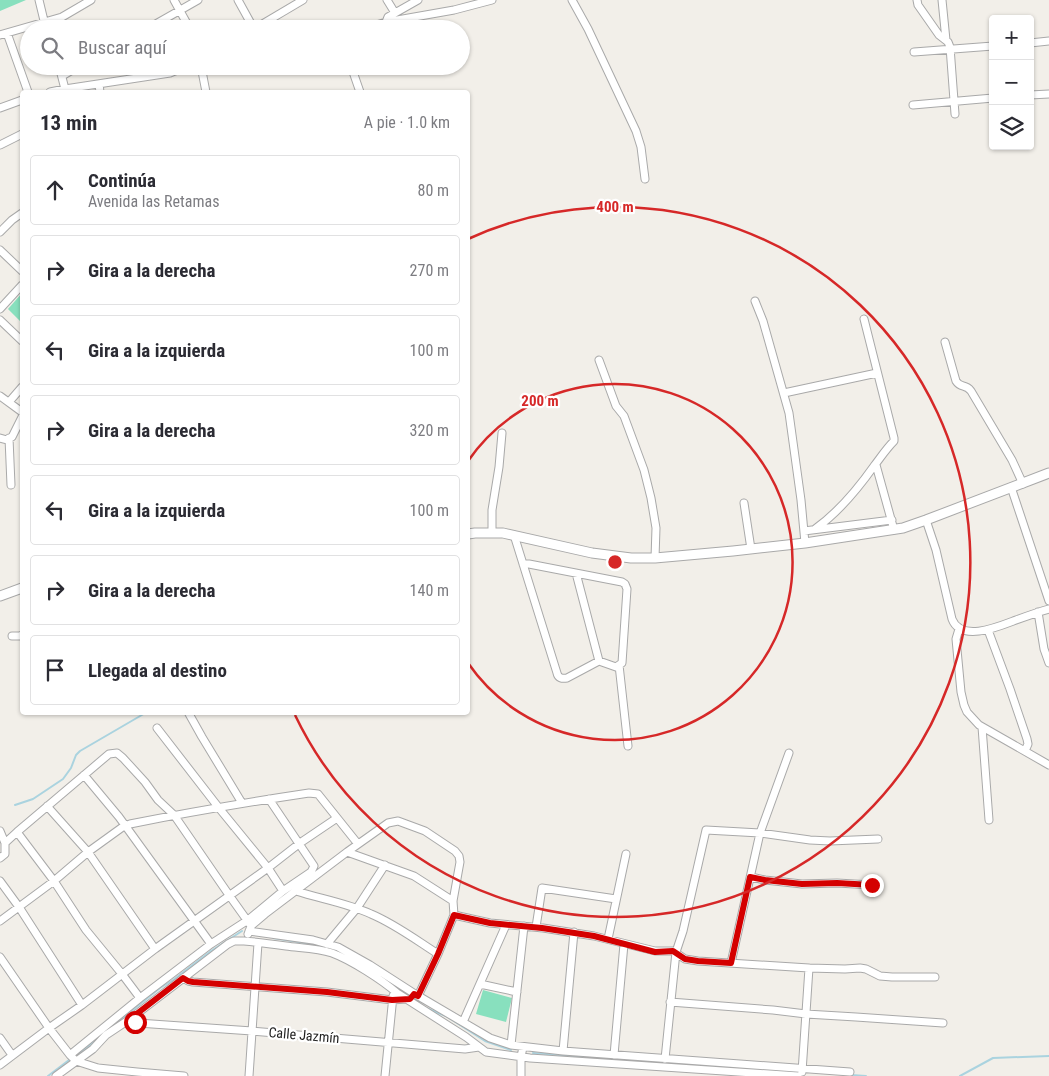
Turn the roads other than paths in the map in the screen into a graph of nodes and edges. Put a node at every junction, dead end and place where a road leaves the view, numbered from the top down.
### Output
1 (39, 0) edge
2 (90, 0) edge
3 (174, 0) edge
4 (198, 0) edge
5 (238, 0) edge
6 (303, 0) edge
7 (388, 0) edge
8 (418, 0) edge
9 (492, 0) edge
10 (572, 0) edge
11 (917, 0) edge
12 (942, 0) edge
13 (180, 10) junction
14 (395, 13) junction
15 (44, 20) edge
16 (56, 20) edge
17 (162, 20) edge
18 (185, 20) edge
19 (249, 20) edge
20 (269, 20) edge
21 (386, 20) edge
22 (397, 20) edge
23 (20, 30) edge
24 (4, 34) edge
25 (946, 40) junction
26 (1049, 41) edge
27 (1034, 42) edge
28 (989, 46) edge
29 (950, 49) junction
30 (914, 52) dead end
31 (20, 73) edge
32 (21, 75) edge
33 (157, 75) edge
34 (203, 75) edge
35 (354, 75) edge
36 (62, 76) edge
37 (99, 84) junction
38 (64, 89) junction
39 (27, 90) edge
40 (59, 90) edge
41 (100, 90) edge
42 (206, 90) edge
43 (359, 90) edge
44 (1049, 94) edge
45 (1034, 95) edge
46 (989, 98) edge
47 (20, 101) edge
48 (954, 102) junction
49 (913, 106) dead end
50 (0, 108) edge
51 (955, 114) dead end
52 (20, 135) edge
53 (0, 145) edge
54 (645, 179) dead end
55 (20, 214) edge
56 (0, 232) edge
57 (0, 250) edge
58 (20, 269) edge
59 (20, 288) edge
60 (755, 301) dead end
61 (0, 309) edge
62 (864, 319) dead end
63 (0, 320) edge
64 (20, 339) edge
65 (945, 342) dead end
66 (600, 360) dead end
67 (877, 373) junction
68 (20, 389) edge
69 (784, 393) junction
70 (0, 396) edge
71 (9, 402) junction
72 (20, 410) edge
73 (20, 421) edge
74 (502, 433) dead end
75 (0, 438) edge
76 (9, 438) junction
77 (876, 465) junction
78 (1049, 473) edge
79 (1023, 484) junction
80 (11, 485) dead end
81 (1011, 487) junction
82 (744, 503) dead end
83 (892, 520) junction
84 (926, 520) junction
85 (815, 529) junction
86 (894, 530) junction
87 (804, 531) junction
88 (492, 532) junction
89 (470, 534) edge
90 (514, 535) junction
91 (805, 543) junction
92 (751, 549) junction
93 (655, 558) junction
94 (523, 564) junction
95 (576, 573) junction
96 (20, 589) edge
97 (0, 596) edge
98 (1049, 601) edge
99 (1049, 609) edge
100 (1038, 612) junction
101 (959, 629) junction
102 (988, 630) junction
103 (12, 636) dead end
104 (20, 636) edge
105 (599, 661) junction
106 (1049, 662) edge
107 (619, 666) junction
108 (190, 715) edge
109 (982, 727) junction
110 (156, 728) dead end
111 (628, 746) dead end
112 (1025, 751) junction
113 (789, 753) dead end
114 (1049, 765) edge
115 (84, 774) junction
116 (269, 799) junction
117 (242, 803) junction
118 (47, 806) junction
119 (219, 808) junction
120 (174, 815) junction
121 (337, 818) junction
122 (989, 820) dead end
123 (124, 826) junction
124 (0, 831) edge
125 (17, 832) junction
126 (760, 834) junction
127 (878, 839) dead end
128 (5, 843) junction
129 (300, 843) junction
130 (358, 844) junction
131 (88, 852) junction
132 (347, 852) junction
133 (626, 854) dead end
134 (0, 858) edge
135 (385, 865) junction
136 (268, 868) junction
137 (750, 877) junction
138 (0, 881) edge
139 (54, 881) junction
140 (872, 885) dead end
141 (283, 891) junction
142 (296, 891) junction
143 (229, 895) junction
144 (616, 899) junction
145 (454, 901) junction
146 (19, 908) junction
147 (357, 908) junction
148 (454, 915) junction
149 (194, 921) junction
150 (0, 922) edge
151 (506, 925) junction
152 (249, 926) junction
153 (524, 926) junction
154 (536, 927) junction
155 (574, 932) junction
156 (608, 939) junction
157 (244, 941) junction
158 (258, 943) junction
159 (211, 944) junction
160 (327, 944) junction
161 (624, 944) junction
162 (155, 949) junction
163 (676, 952) junction
164 (438, 954) junction
165 (0, 957) edge
166 (731, 963) junction
167 (809, 968) junction
168 (122, 974) junction
169 (935, 977) dead end
170 (183, 978) junction
171 (480, 984) junction
172 (256, 987) junction
173 (394, 990) junction
174 (517, 992) junction
175 (416, 995) junction
176 (140, 998) junction
177 (406, 999) junction
178 (392, 1000) junction
179 (670, 1002) junction
180 (82, 1005) junction
181 (806, 1014) junction
182 (130, 1019) junction
183 (463, 1022) junction
184 (942, 1023) dead end
185 (49, 1028) junction
186 (252, 1031) junction
187 (0, 1038) edge
188 (388, 1042) junction
189 (511, 1045) junction
190 (523, 1046) junction
191 (479, 1047) junction
192 (563, 1051) junction
193 (70, 1055) junction
194 (614, 1055) junction
195 (12, 1056) junction
196 (521, 1057) junction
197 (665, 1059) junction
198 (76, 1061) junction
199 (0, 1065) edge
200 (664, 1067) junction
201 (98, 1068) junction
202 (850, 1072) dead end
203 (137, 1074) edge
204 (801, 1074) edge
205 (56, 1076) edge
206 (100, 1076) edge
207 (180, 1076) edge
208 (184, 1076) edge
209 (249, 1076) edge
210 (385, 1076) edge
211 (521, 1076) edge
212 (663, 1076) edge

1 - 15 street
2 - 16 street
3 - 13 street
4 - 13 street
5 - 19 street
6 - 20 street
7 - 14 street
8 - 14 street
9 - 22 street
10 - 54 street
11 - 25 street
12 - 25 street
13 - 17 street
13 - 18 street
14 - 21 street
23 - 24 street
24 - 31 street
25 - 29 street
26 - 27 street
28 - 29 street
29 - 30 street
29 - 48 street
32 - 39 street
33 - 37 street
34 - 42 street
35 - 43 street
36 - 38 street
37 - 38 street
37 - 41 street
38 - 40 street
44 - 45 street
46 - 48 street
47 - 50 street
48 - 49 street
48 - 51 street
52 - 53 street
55 - 56 street
57 - 58 street
59 - 61 street
60 - 69 street
62 - 67 street
63 - 64 street
65 - 79 street
66 - 93 street
67 - 69 street
67 - 77 street
68 - 71 street
69 - 87 street
70 - 71 street
71 - 72 street
73 - 76 street
74 - 88 street
75 - 76 street
76 - 80 street
77 - 83 street
77 - 85 street
78 - 79 street
79 - 81 street
81 - 84 street
81 - 98 street
82 - 92 street
83 - 85 street
83 - 86 street
84 - 86 street
84 - 101 street
85 - 87 street
86 - 91 street
87 - 91 street
88 - 89 street
88 - 90 street
90 - 93 street
90 - 94 street
91 - 92 street
92 - 93 street
94 - 95 street
94 - 105 street
95 - 105 street
95 - 107 street
96 - 97 street
99 - 100 street
100 - 102 street
100 - 106 street
101 - 102 street
101 - 109 street
102 - 112 street
103 - 104 street
105 - 107 street
107 - 111 street
108 - 117 street
109 - 112 street
109 - 122 street
110 - 119 street
112 - 114 street
113 - 126 street
115 - 118 street
115 - 120 street
115 - 123 street
116 - 117 street
116 - 121 street
116 - 129 street
117 - 119 street
118 - 125 street
118 - 131 street
119 - 120 street
119 - 136 street
120 - 123 street
120 - 143 street
121 - 129 street
121 - 130 street
123 - 131 street
123 - 149 street
124 - 128 street
125 - 128 street
125 - 139 street
126 - 127 street
126 - 137 street
126 - 163 street
128 - 134 street
129 - 136 street
129 - 141 street
130 - 132 street
130 - 145 street
131 - 139 street
131 - 162 street
132 - 135 street
132 - 142 street
133 - 144 street
135 - 145 street
135 - 147 street
136 - 141 street
136 - 143 street
137 - 140 street
137 - 166 street
138 - 146 street
139 - 146 street
139 - 168 street
141 - 152 street
142 - 147 street
142 - 152 street
143 - 149 street
143 - 152 street
144 - 154 street
144 - 156 street
145 - 148 street
146 - 150 street
146 - 180 street
147 - 160 street
147 - 164 street
148 - 151 street
148 - 164 street
149 - 159 street
149 - 162 street
151 - 153 street
151 - 171 street
152 - 157 street
152 - 159 street
152 - 160 street
153 - 154 street
153 - 174 street
154 - 155 street
155 - 156 street
155 - 192 street
156 - 161 street
157 - 158 street
157 - 170 street
158 - 172 street
158 - 173 street
159 - 176 street
160 - 175 street
161 - 163 street
161 - 194 street
162 - 168 street
163 - 166 street
163 - 179 street
164 - 175 street
165 - 185 street
166 - 167 street
167 - 169 street
167 - 181 street
168 - 176 street
168 - 180 street
170 - 172 street
170 - 182 street
171 - 174 street
171 - 183 street
172 - 178 street
172 - 186 street
173 - 177 street
173 - 178 street
174 - 189 street
175 - 177 street
175 - 183 street
176 - 193 street
177 - 178 street
177 - 191 street
178 - 188 street
179 - 181 street
179 - 197 street
180 - 185 street
181 - 184 street
181 - 204 street
182 - 186 street, Calle Jazmín
182 - 198 street
183 - 189 street
185 - 193 street
185 - 195 street
186 - 188 street, Calle Jazmín
186 - 209 street
187 - 195 street
188 - 191 street, Calle Jazmín
188 - 210 street
189 - 190 street
190 - 192 street
190 - 196 street
191 - 196 street
192 - 194 street
193 - 198 street
194 - 197 street
195 - 199 street
196 - 200 street
196 - 211 street
197 - 204 street
198 - 201 street
198 - 205 street
200 - 204 street
200 - 212 street
201 - 203 street
201 - 206 street
202 - 204 street
203 - 207 street
207 - 208 street

